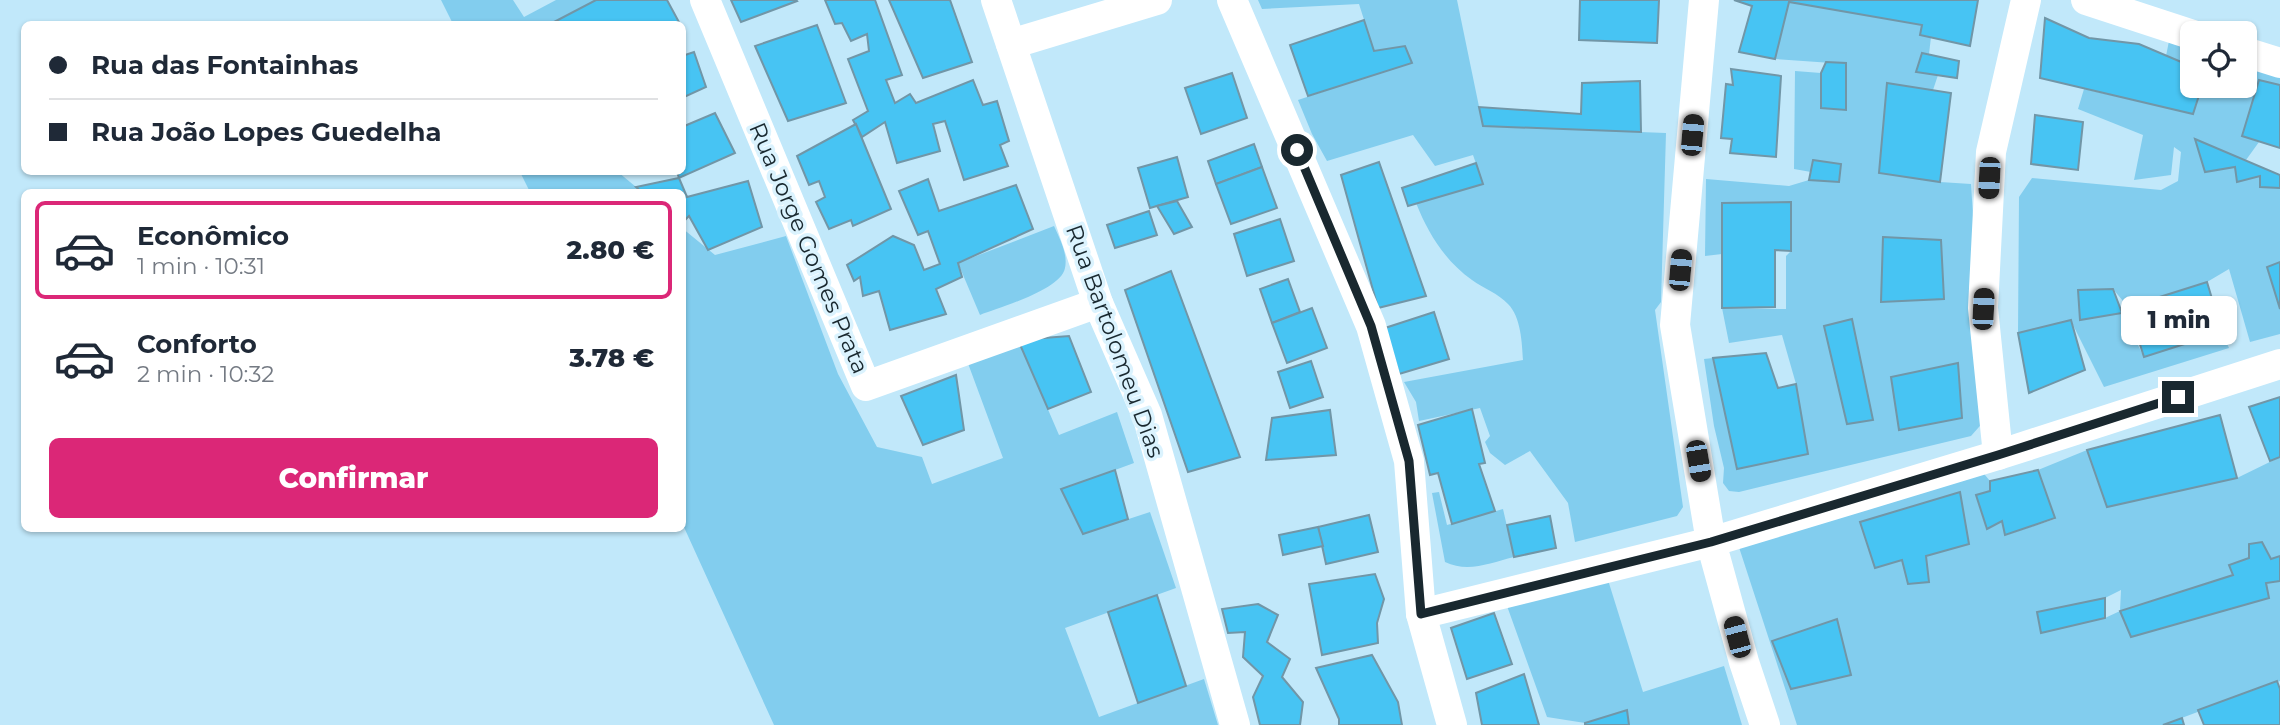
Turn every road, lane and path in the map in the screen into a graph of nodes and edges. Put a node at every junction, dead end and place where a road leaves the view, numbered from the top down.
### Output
1 (705, 0) edge
2 (996, 0) edge
3 (1157, 0) edge
4 (1232, 0) edge
5 (1704, 0) edge
6 (2026, 0) edge
7 (2086, 0) edge
8 (2180, 31) edge
9 (1011, 44) junction
10 (2257, 56) edge
11 (2280, 63) edge
12 (1098, 303) junction
13 (2280, 364) edge
14 (1998, 455) junction
15 (1711, 542) junction
16 (1421, 614) junction
17 (1235, 725) edge
18 (1452, 725) edge
19 (1765, 725) edge

1 - 12 street, Rua Jorge Gomes Prata
2 - 9 street, Rua Bartolomeu Dias
3 - 9 street
4 - 16 street
5 - 15 street
6 - 14 street
7 - 8 street
9 - 12 street, Rua Bartolomeu Dias
10 - 11 street
12 - 17 street, Rua Bartolomeu Dias
13 - 14 street
14 - 15 street
15 - 16 street
15 - 19 street
16 - 18 street

